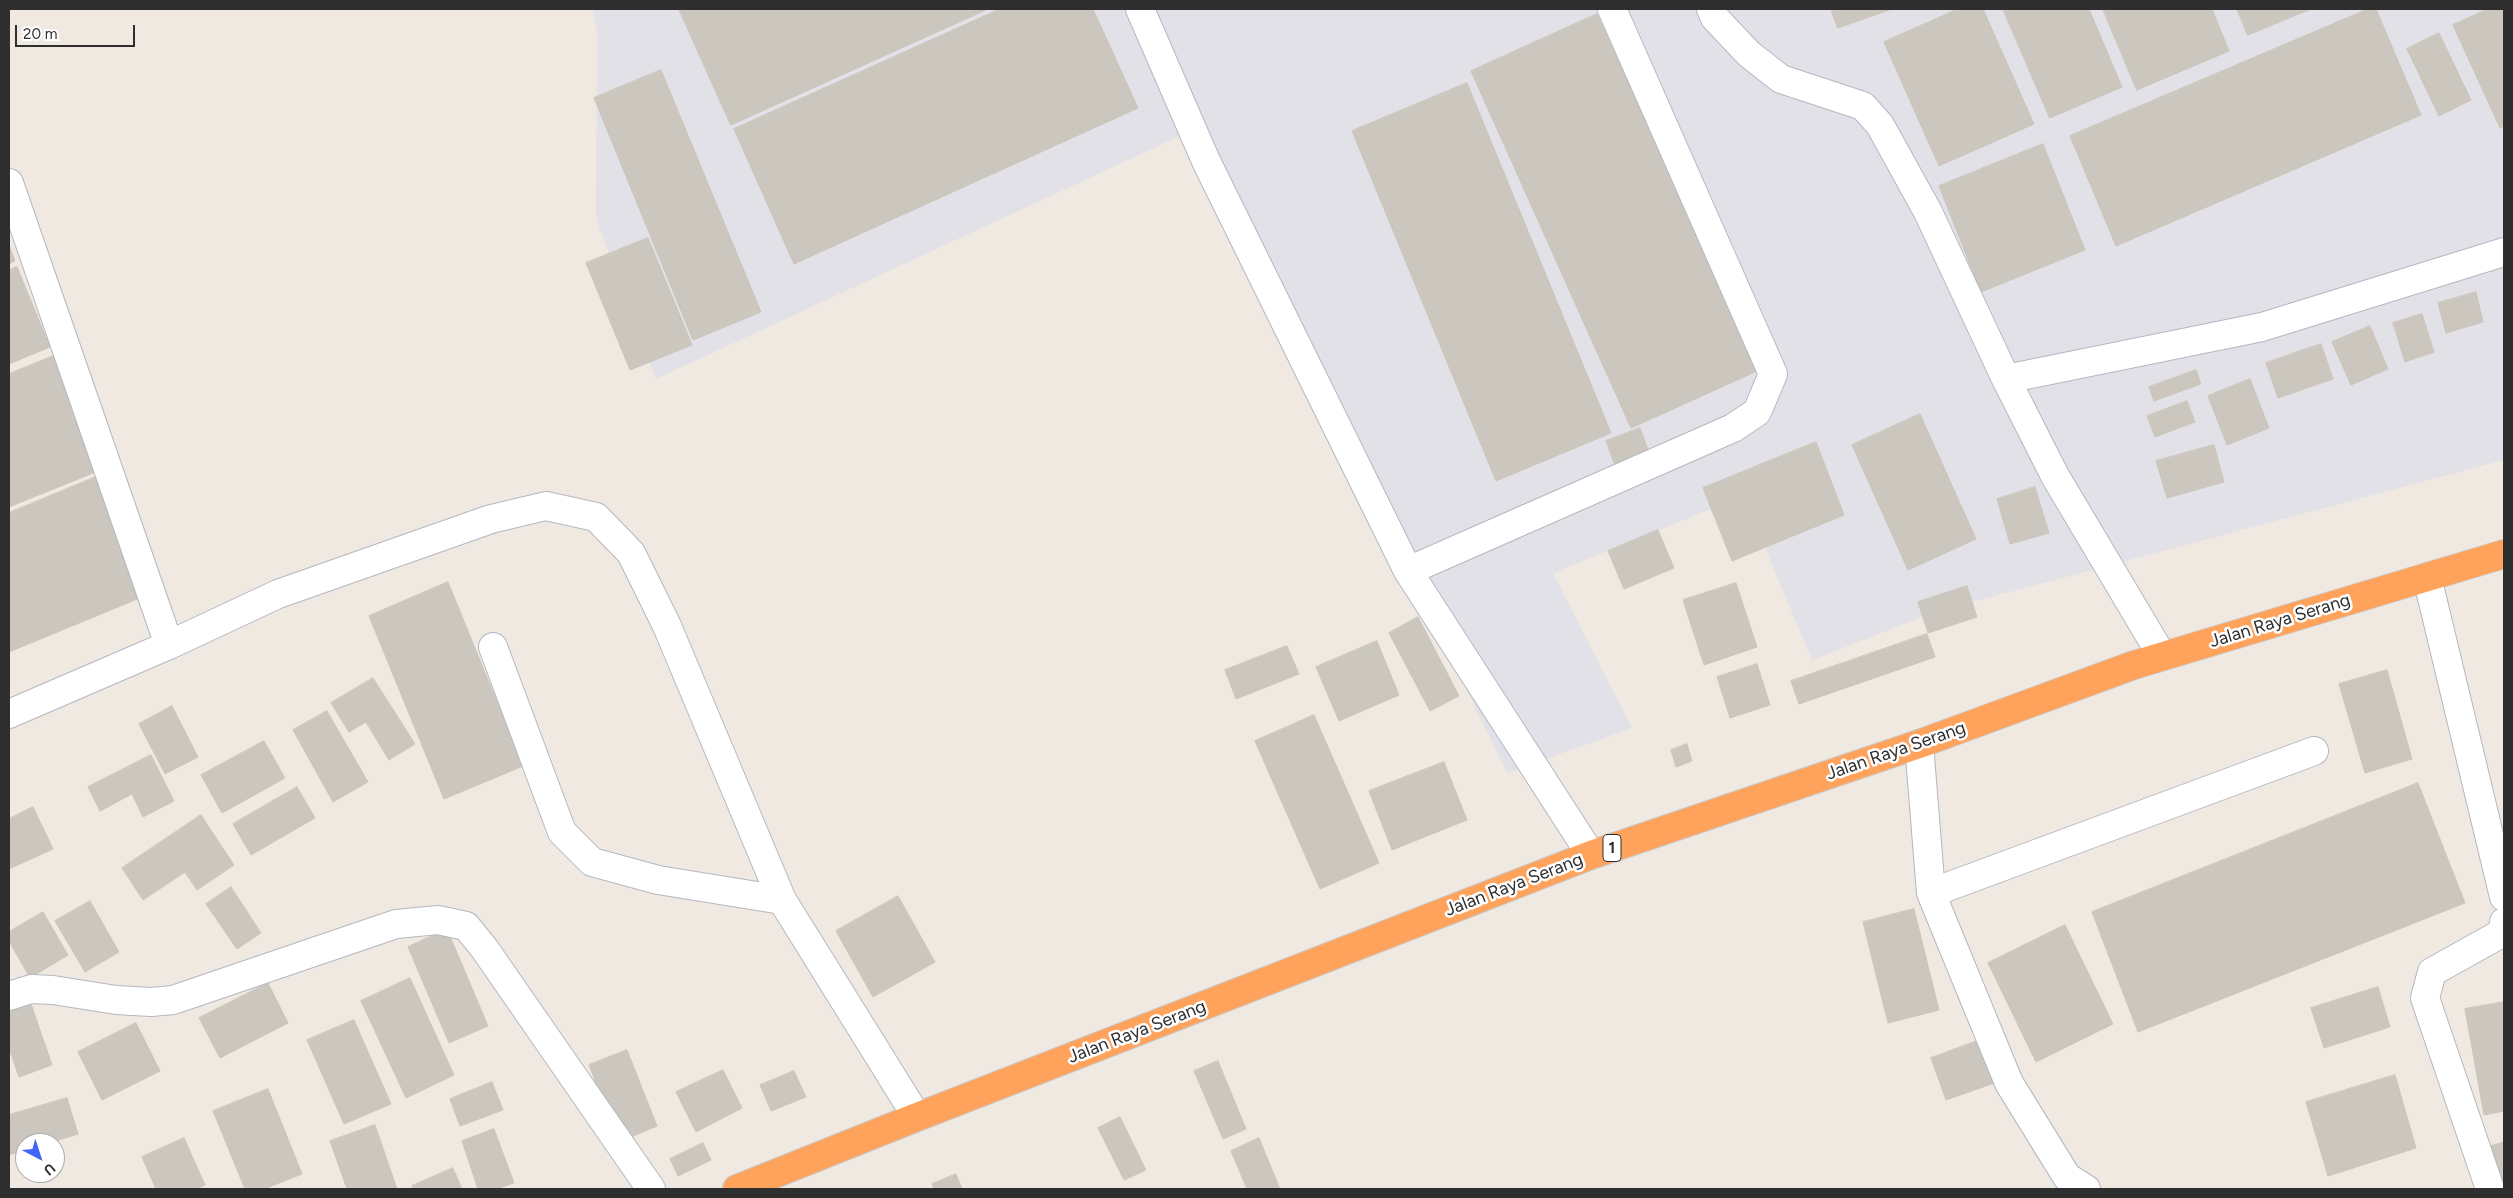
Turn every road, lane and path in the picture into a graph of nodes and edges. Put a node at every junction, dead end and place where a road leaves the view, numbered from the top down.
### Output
1 (1140, 9) edge
2 (1612, 9) edge
3 (1711, 9) edge
4 (9, 183) edge
5 (2504, 252) edge
6 (2006, 379) junction
7 (2504, 554) edge
8 (1408, 571) junction
9 (2427, 577) junction
10 (169, 645) junction
11 (493, 647) dead end
12 (2162, 656) junction
13 (9, 714) edge
14 (1919, 744) junction
15 (2314, 751) dead end
16 (1591, 855) junction
17 (1931, 893) junction
18 (2504, 897) edge
19 (782, 900) junction
20 (2504, 922) edge
21 (9, 996) edge
22 (917, 1117) junction
23 (651, 1189) edge
24 (737, 1189) edge
25 (2086, 1189) edge
26 (2490, 1189) edge

1 - 8 street
2 - 8 street
3 - 6 street
4 - 10 street
5 - 6 street
6 - 12 street
7 - 9 highway, Jalan Raya Serang / 1
8 - 16 street
9 - 12 highway, Jalan Raya Serang / 1
9 - 18 street
10 - 13 street
10 - 19 street
11 - 19 street
12 - 14 highway, Jalan Raya Serang / 1
14 - 16 highway, Jalan Raya Serang / 1
14 - 17 street
15 - 17 street
16 - 22 highway, Jalan Raya Serang / 1
17 - 25 street
19 - 22 street
20 - 26 street
21 - 23 street
22 - 24 highway, Jalan Raya Serang / 1

